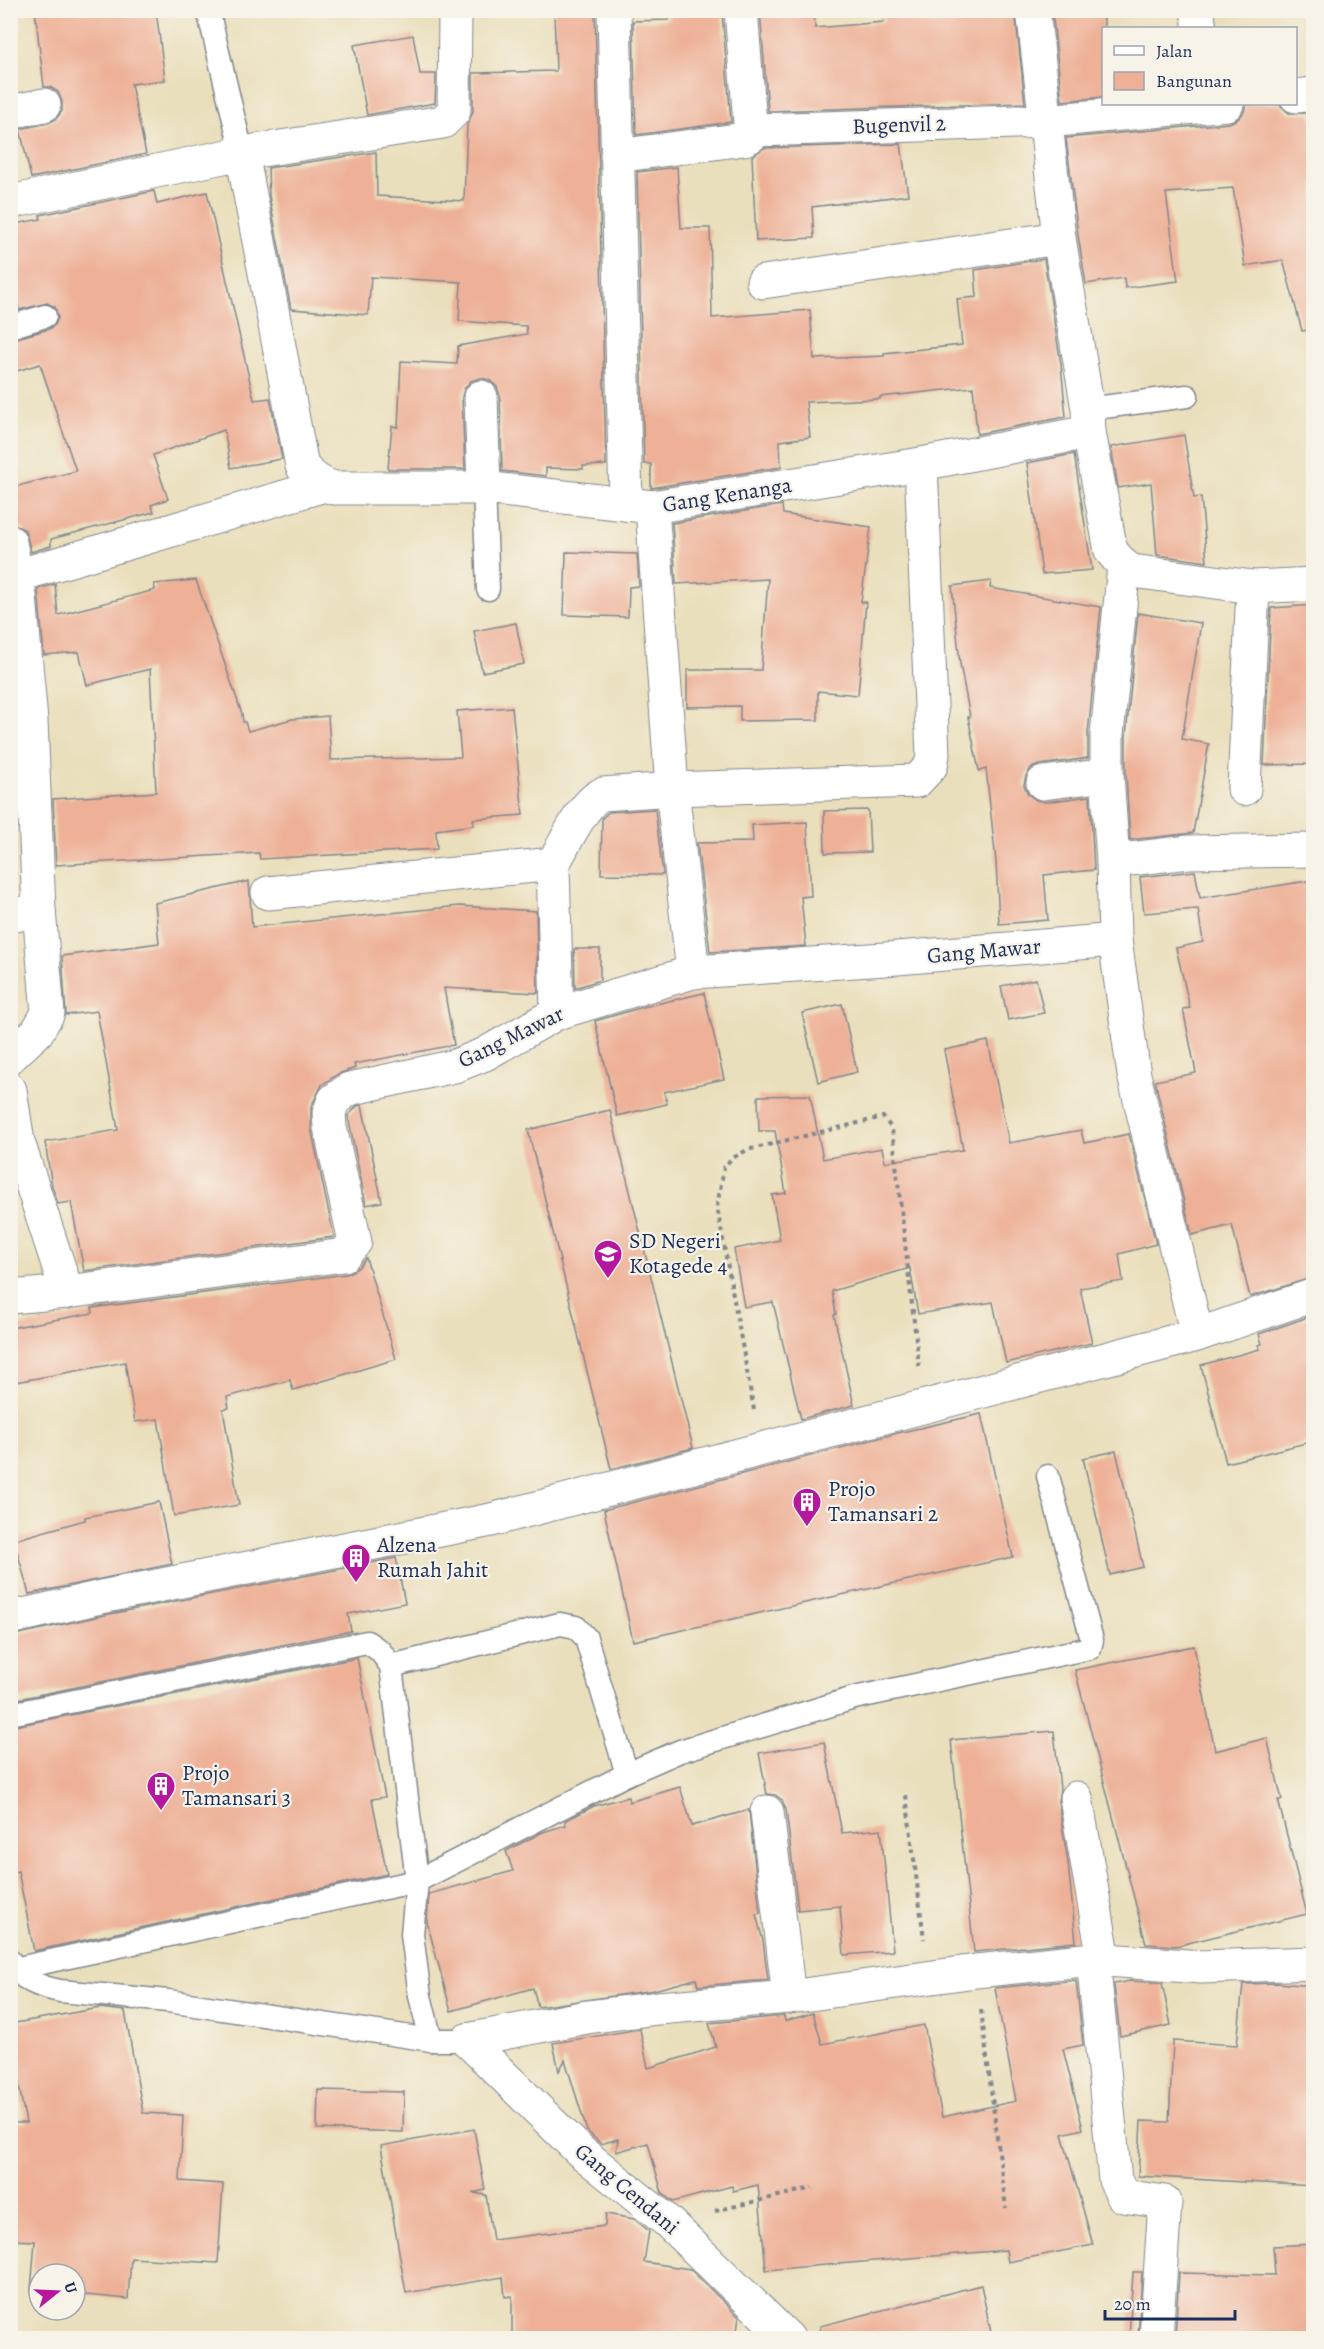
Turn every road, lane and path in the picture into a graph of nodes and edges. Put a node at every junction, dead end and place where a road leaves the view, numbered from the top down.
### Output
1 (208, 10) edge
2 (455, 10) edge
3 (614, 10) edge
4 (741, 10) edge
5 (1033, 10) edge
6 (1197, 10) edge
7 (1200, 27) edge
8 (1314, 94) edge
9 (1297, 96) edge
10 (44, 105) dead end
11 (1209, 105) edge
12 (10, 112) edge
13 (1047, 121) junction
14 (752, 130) junction
15 (242, 153) junction
16 (617, 156) junction
17 (10, 202) edge
18 (1059, 238) junction
19 (763, 282) dead end
20 (45, 316) dead end
21 (10, 327) edge
22 (1187, 396) dead end
23 (481, 397) dead end
24 (1088, 421) junction
25 (921, 464) junction
26 (325, 485) junction
27 (484, 488) junction
28 (639, 506) junction
29 (10, 542) edge
30 (1124, 566) junction
31 (16, 576) junction
32 (1314, 584) edge
33 (1253, 587) junction
34 (488, 589) dead end
35 (1107, 775) junction
36 (1043, 783) dead end
37 (672, 789) junction
38 (1244, 789) dead end
39 (1314, 850) edge
40 (1113, 861) junction
41 (553, 864) junction
42 (268, 893) dead end
43 (25, 913) edge
44 (1115, 940) junction
45 (693, 972) junction
46 (557, 1013) junction
47 (10, 1057) edge
48 (10, 1090) edge
49 (67, 1292) junction
50 (1314, 1295) edge
51 (10, 1297) edge
52 (1197, 1335) junction
53 (924, 1408) junction
54 (761, 1450) junction
55 (1048, 1476) dead end
56 (10, 1618) edge
57 (391, 1666) junction
58 (10, 1714) edge
59 (627, 1774) junction
60 (906, 1795) dead end
61 (1076, 1798) dead end
62 (767, 1812) dead end
63 (417, 1881) junction
64 (1099, 1959) junction
65 (1314, 1963) edge
66 (13, 1965) edge
67 (976, 1971) junction
68 (928, 1978) junction
69 (789, 1997) junction
70 (431, 2040) junction
71 (467, 2040) junction
72 (812, 2188) dead end
73 (1006, 2208) dead end
74 (668, 2222) junction
75 (788, 2338) edge
76 (1156, 2338) edge

1 - 15 lane
2 - 15 street
3 - 16 street
4 - 14 street
5 - 13 street
6 - 7 street
8 - 9 street
10 - 12 street
11 - 13 street, Bugenvil 2
13 - 14 street, Bugenvil 2
13 - 18 street
14 - 16 street
15 - 17 street
15 - 26 street
16 - 28 street
18 - 19 street
18 - 24 street
20 - 21 lane
22 - 24 lane
23 - 27 street
24 - 25 street, Gang Kenanga
24 - 30 street
25 - 28 street, Gang Kenanga
25 - 37 street
26 - 27 street, Gang Kenanga
26 - 31 street
27 - 28 street, Gang Kenanga
27 - 34 lane
28 - 37 street
29 - 31 street
30 - 33 street
30 - 35 street
31 - 43 street
32 - 33 street
33 - 38 street
35 - 36 street
35 - 40 street
37 - 41 street
37 - 45 street
39 - 40 street
40 - 44 street
41 - 42 street
41 - 46 street
43 - 47 street
44 - 45 street, Gang Mawar
44 - 52 street
45 - 46 street, Gang Mawar
46 - 49 street, Gang Mawar
48 - 49 street
49 - 51 street, Gang Mawar
50 - 52 street
52 - 53 street
53 - 54 street
53 - 54 path
54 - 56 street
55 - 59 lane
57 - 58 lane
57 - 59 lane
57 - 63 lane
59 - 63 lane
60 - 68 path
61 - 64 street
62 - 69 street
63 - 66 lane
63 - 70 lane
64 - 65 street
64 - 67 street
64 - 76 street
66 - 70 lane
67 - 68 street
67 - 73 path
68 - 69 street
69 - 71 street
70 - 71 lane
71 - 74 street, Gang Cendani
72 - 74 path
74 - 75 street, Gang Cendani

